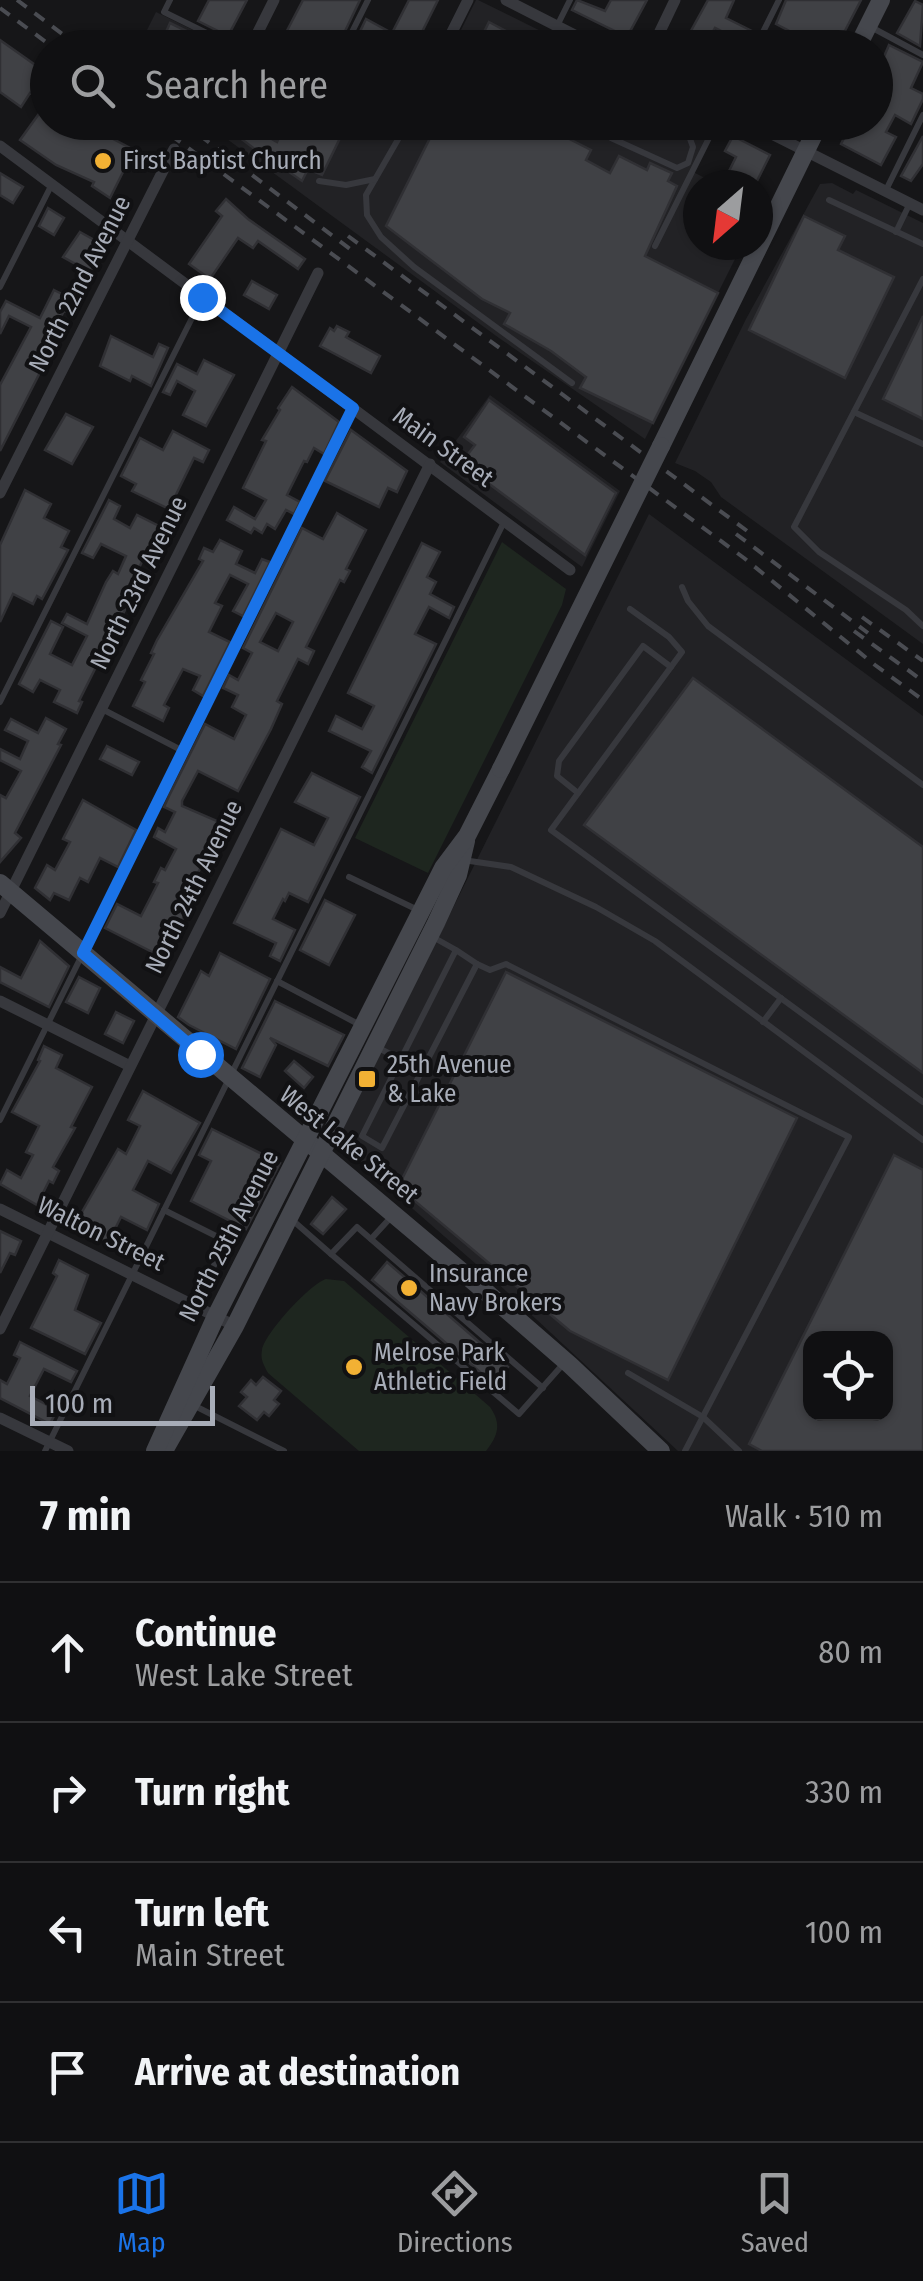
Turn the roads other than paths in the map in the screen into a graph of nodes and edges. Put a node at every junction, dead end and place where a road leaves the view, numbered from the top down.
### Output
1 (170, 0) edge
2 (274, 0) edge
3 (368, 0) edge
4 (468, 0) edge
5 (506, 0) edge
6 (570, 0) edge
7 (675, 0) edge
8 (779, 0) edge
9 (880, 0) edge
10 (557, 26) junction
11 (868, 26) junction
12 (200, 30) edge
13 (259, 30) edge
14 (353, 30) edge
15 (453, 30) edge
16 (565, 30) edge
17 (661, 30) edge
18 (764, 30) edge
19 (866, 30) edge
20 (876, 30) edge
21 (893, 39) edge
22 (923, 55) edge
23 (923, 115) edge
24 (394, 140) edge
25 (615, 140) edge
26 (690, 140) edge
27 (709, 140) edge
28 (783, 140) edge
29 (812, 140) edge
30 (0, 146) edge
31 (174, 149) dead end
32 (806, 152) junction
33 (376, 178) junction
34 (319, 182) dead end
35 (51, 184) junction
36 (885, 192) junction
37 (829, 200) dead end
38 (910, 204) junction
39 (923, 210) edge
40 (896, 232) junction
41 (126, 240) junction
42 (923, 244) edge
43 (655, 246) dead end
44 (318, 273) dead end
45 (923, 279) edge
46 (0, 288) edge
47 (202, 297) junction
48 (278, 353) junction
49 (572, 383) dead end
50 (353, 408) junction
51 (854, 412) junction
52 (923, 444) edge
53 (430, 464) junction
54 (0, 494) edge
55 (505, 520) junction
56 (570, 570) dead end
57 (682, 587) dead end
58 (630, 609) dead end
59 (923, 626) edge
60 (671, 667) junction
61 (0, 702) edge
62 (101, 709) junction
63 (184, 750) junction
64 (923, 785) edge
65 (578, 793) junction
66 (467, 836) junction
67 (462, 860) junction
68 (349, 877) dead end
69 (5, 887) edge
70 (421, 911) junction
71 (0, 913) edge
72 (430, 936) junction
73 (456, 950) junction
74 (83, 953) junction
75 (478, 964) junction
76 (277, 981) junction
77 (782, 998) junction
78 (0, 1001) edge
79 (156, 1014) junction
80 (762, 1022) junction
81 (48, 1025) junction
82 (363, 1027) junction
83 (374, 1046) junction
84 (401, 1060) junction
85 (130, 1066) junction
86 (422, 1071) junction
87 (229, 1078) junction
88 (923, 1102) edge
89 (0, 1120) edge
90 (923, 1140) edge
91 (304, 1142) junction
92 (320, 1155) junction
93 (0, 1209) edge
94 (164, 1210) junction
95 (394, 1214) junction
96 (289, 1217) junction
97 (48, 1232) junction
98 (371, 1239) junction
99 (331, 1254) junction
100 (132, 1274) junction
101 (194, 1305) junction
102 (216, 1316) junction
103 (235, 1326) junction
104 (0, 1330) edge
105 (566, 1361) junction
106 (628, 1373) dead end
107 (543, 1388) junction
108 (192, 1405) junction
109 (703, 1417) junction
110 (0, 1418) edge
111 (47, 1446) edge
112 (68, 1451) edge
113 (155, 1451) edge
114 (164, 1451) edge
115 (284, 1451) edge
116 (660, 1451) edge
117 (685, 1451) edge
118 (739, 1451) edge

1 - 12 lane
2 - 13 street
3 - 14 lane
4 - 15 street
5 - 10 street
6 - 10 lane
7 - 17 street
8 - 18 lane
9 - 11 main road
10 - 16 street
11 - 19 main road
11 - 20 lane
21 - 22 lane
23 - 36 lane
24 - 33 lane
25 - 26 lane
27 - 43 lane
28 - 32 street
29 - 32 main road, North 25th Avenue
30 - 35 street, Main Street
31 - 41 street, North 22nd Avenue
32 - 36 street
32 - 66 main road, North 25th Avenue, bridge
33 - 34 lane
33 - 49 lane
35 - 41 street, Main Street
35 - 46 lane
36 - 38 street
37 - 40 lane
38 - 39 street
38 - 40 lane
40 - 42 lane
41 - 47 street, Main Street
41 - 54 street, North 22nd Avenue
44 - 48 street, North 23rd Avenue
45 - 51 lane
47 - 48 street, Main Street
47 - 61 lane
48 - 50 street, Main Street
48 - 62 street, North 23rd Avenue
50 - 53 street, Main Street
50 - 63 lane
51 - 52 lane
51 - 59 lane
53 - 55 street, Main Street
53 - 79 street, North 24th Avenue
55 - 56 street, Main Street
55 - 76 lane
57 - 64 lane
58 - 60 lane
60 - 65 lane
60 - 65 lane
62 - 63 lane
62 - 69 street, North 23rd Avenue
63 - 74 lane
65 - 77 lane
66 - 67 main road, North 25th Avenue
66 - 70 main road, North 25th Avenue
67 - 72 main road, North 25th Avenue
67 - 80 lane
68 - 70 lane
69 - 71 street, North 23rd Avenue
69 - 74 main road, West Lake Street
70 - 82 main road, North 25th Avenue
72 - 73 lane
72 - 83 main road, North 25th Avenue
73 - 75 lane
73 - 84 lane
74 - 79 main road, West Lake Street
74 - 81 lane
75 - 86 lane
75 - 109 lane
76 - 82 lane
76 - 87 lane
77 - 80 lane
77 - 88 lane
78 - 81 street
79 - 85 street, North 24th Avenue
79 - 87 main road, West Lake Street
80 - 90 lane
81 - 85 street
81 - 89 lane
82 - 91 main road, North 25th Avenue
83 - 84 lane
83 - 92 main road, North 25th Avenue
84 - 86 lane
84 - 86 lane
85 - 97 street, North 24th Avenue
87 - 91 main road, West Lake Street
87 - 94 lane
91 - 92 main road, West Lake Street
91 - 102 main road, North 25th Avenue
92 - 95 main road, West Lake Street
92 - 96 main road, North 25th Avenue
93 - 97 street, Walton Street
94 - 100 lane
94 - 101 lane
95 - 98 lane
95 - 105 main road, West Lake Street
96 - 99 lane
96 - 103 main road, North 25th Avenue
97 - 100 street, Walton Street
97 - 104 street, North 24th Avenue
98 - 99 lane
98 - 107 lane
99 - 107 lane
100 - 101 street, Walton Street
100 - 111 lane
101 - 102 street, Walton Street
102 - 103 street, Walton Street
102 - 113 main road, North 25th Avenue
103 - 108 main road, North 25th Avenue
105 - 107 lane
105 - 116 main road, West Lake Street
106 - 109 lane
108 - 114 main road, North 25th Avenue
108 - 115 lane
109 - 117 lane
109 - 118 lane
110 - 111 street
111 - 112 street

